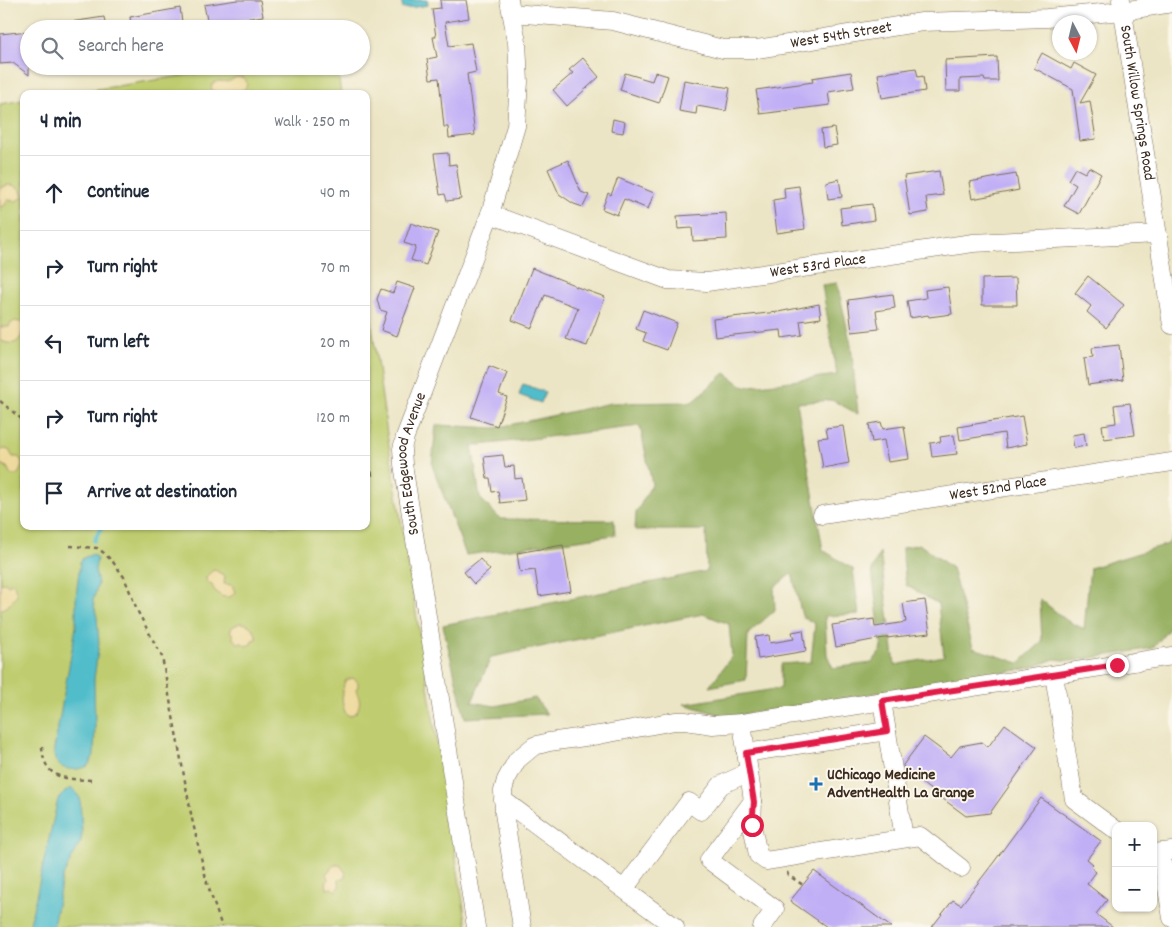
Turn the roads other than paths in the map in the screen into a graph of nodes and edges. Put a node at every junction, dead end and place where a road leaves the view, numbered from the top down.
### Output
1 (1172, 2) edge
2 (1122, 5) edge
3 (511, 6) edge
4 (490, 214) junction
5 (1158, 234) junction
6 (1172, 325) edge
7 (1172, 462) edge
8 (822, 515) dead end
9 (1172, 656) edge
10 (1054, 674) junction
11 (882, 701) junction
12 (742, 723) junction
13 (887, 731) junction
14 (746, 753) junction
15 (749, 772) junction
16 (504, 800) junction
17 (754, 802) junction
18 (1112, 827) edge
19 (904, 838) junction
20 (1172, 851) edge
21 (1157, 853) edge
22 (1157, 861) edge
23 (961, 868) dead end
24 (1169, 886) edge
25 (624, 889) junction
26 (1172, 918) edge
27 (476, 927) edge
28 (522, 927) edge
29 (675, 927) edge
30 (762, 927) edge

1 - 2 street, West 54th Street
2 - 3 street, West 54th Street
2 - 5 street, South Willow Springs Road
3 - 4 street, South Edgewood Avenue
4 - 5 street, West 53rd Place
4 - 27 street, South Edgewood Avenue
5 - 6 street, South Willow Springs Road
7 - 8 street, West 52nd Place
9 - 10 street
10 - 11 street
10 - 18 street
11 - 12 street
11 - 13 street
12 - 14 street
12 - 16 street
13 - 14 street
13 - 19 street
14 - 15 street
15 - 17 street
15 - 25 street
16 - 25 street
16 - 28 street
17 - 19 street
17 - 30 street
19 - 23 street
20 - 21 street
22 - 24 street
24 - 26 street
25 - 29 street

